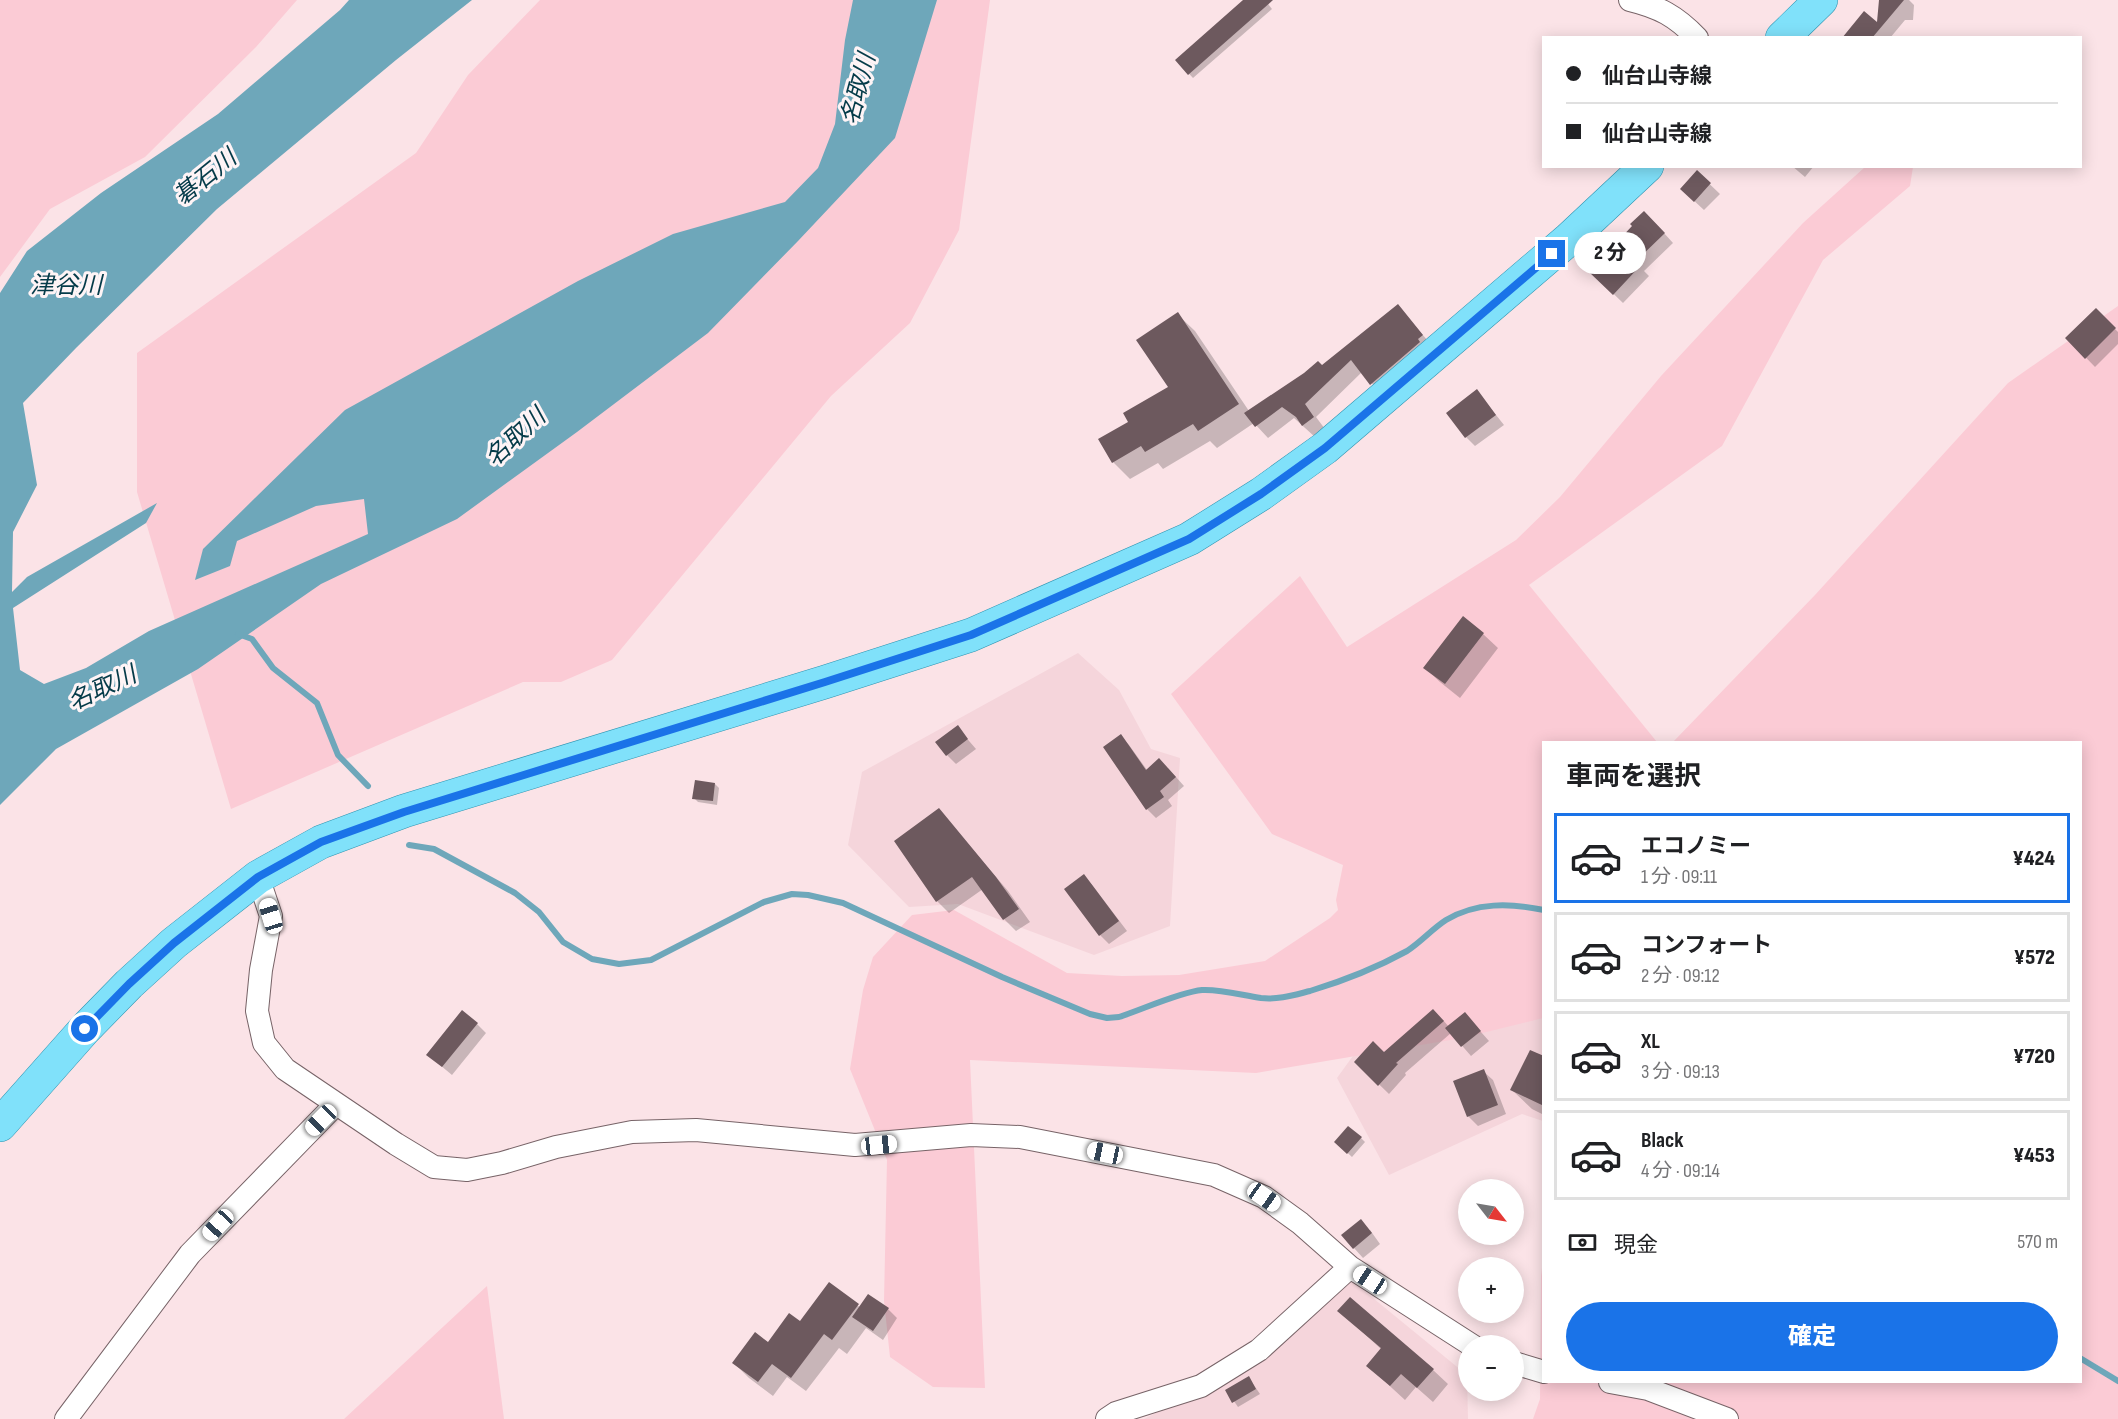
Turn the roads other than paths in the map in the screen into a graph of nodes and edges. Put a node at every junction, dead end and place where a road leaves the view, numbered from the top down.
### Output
1 (1630, 0) edge
2 (1821, 0) edge
3 (1695, 36) edge
4 (1784, 36) edge
5 (1645, 168) edge
6 (258, 877) junction
7 (336, 1104) junction
8 (0, 1125) edge
9 (1350, 1268) junction
10 (1458, 1336) edge
11 (1524, 1367) edge
12 (1542, 1371) edge
13 (1615, 1383) edge
14 (66, 1419) edge
15 (1107, 1419) edge
16 (1726, 1419) edge

1 - 3 street
2 - 4 main road
5 - 6 main road
6 - 7 street
6 - 8 main road
7 - 9 street
7 - 14 street
9 - 10 street
9 - 15 street
11 - 12 street
13 - 16 street

